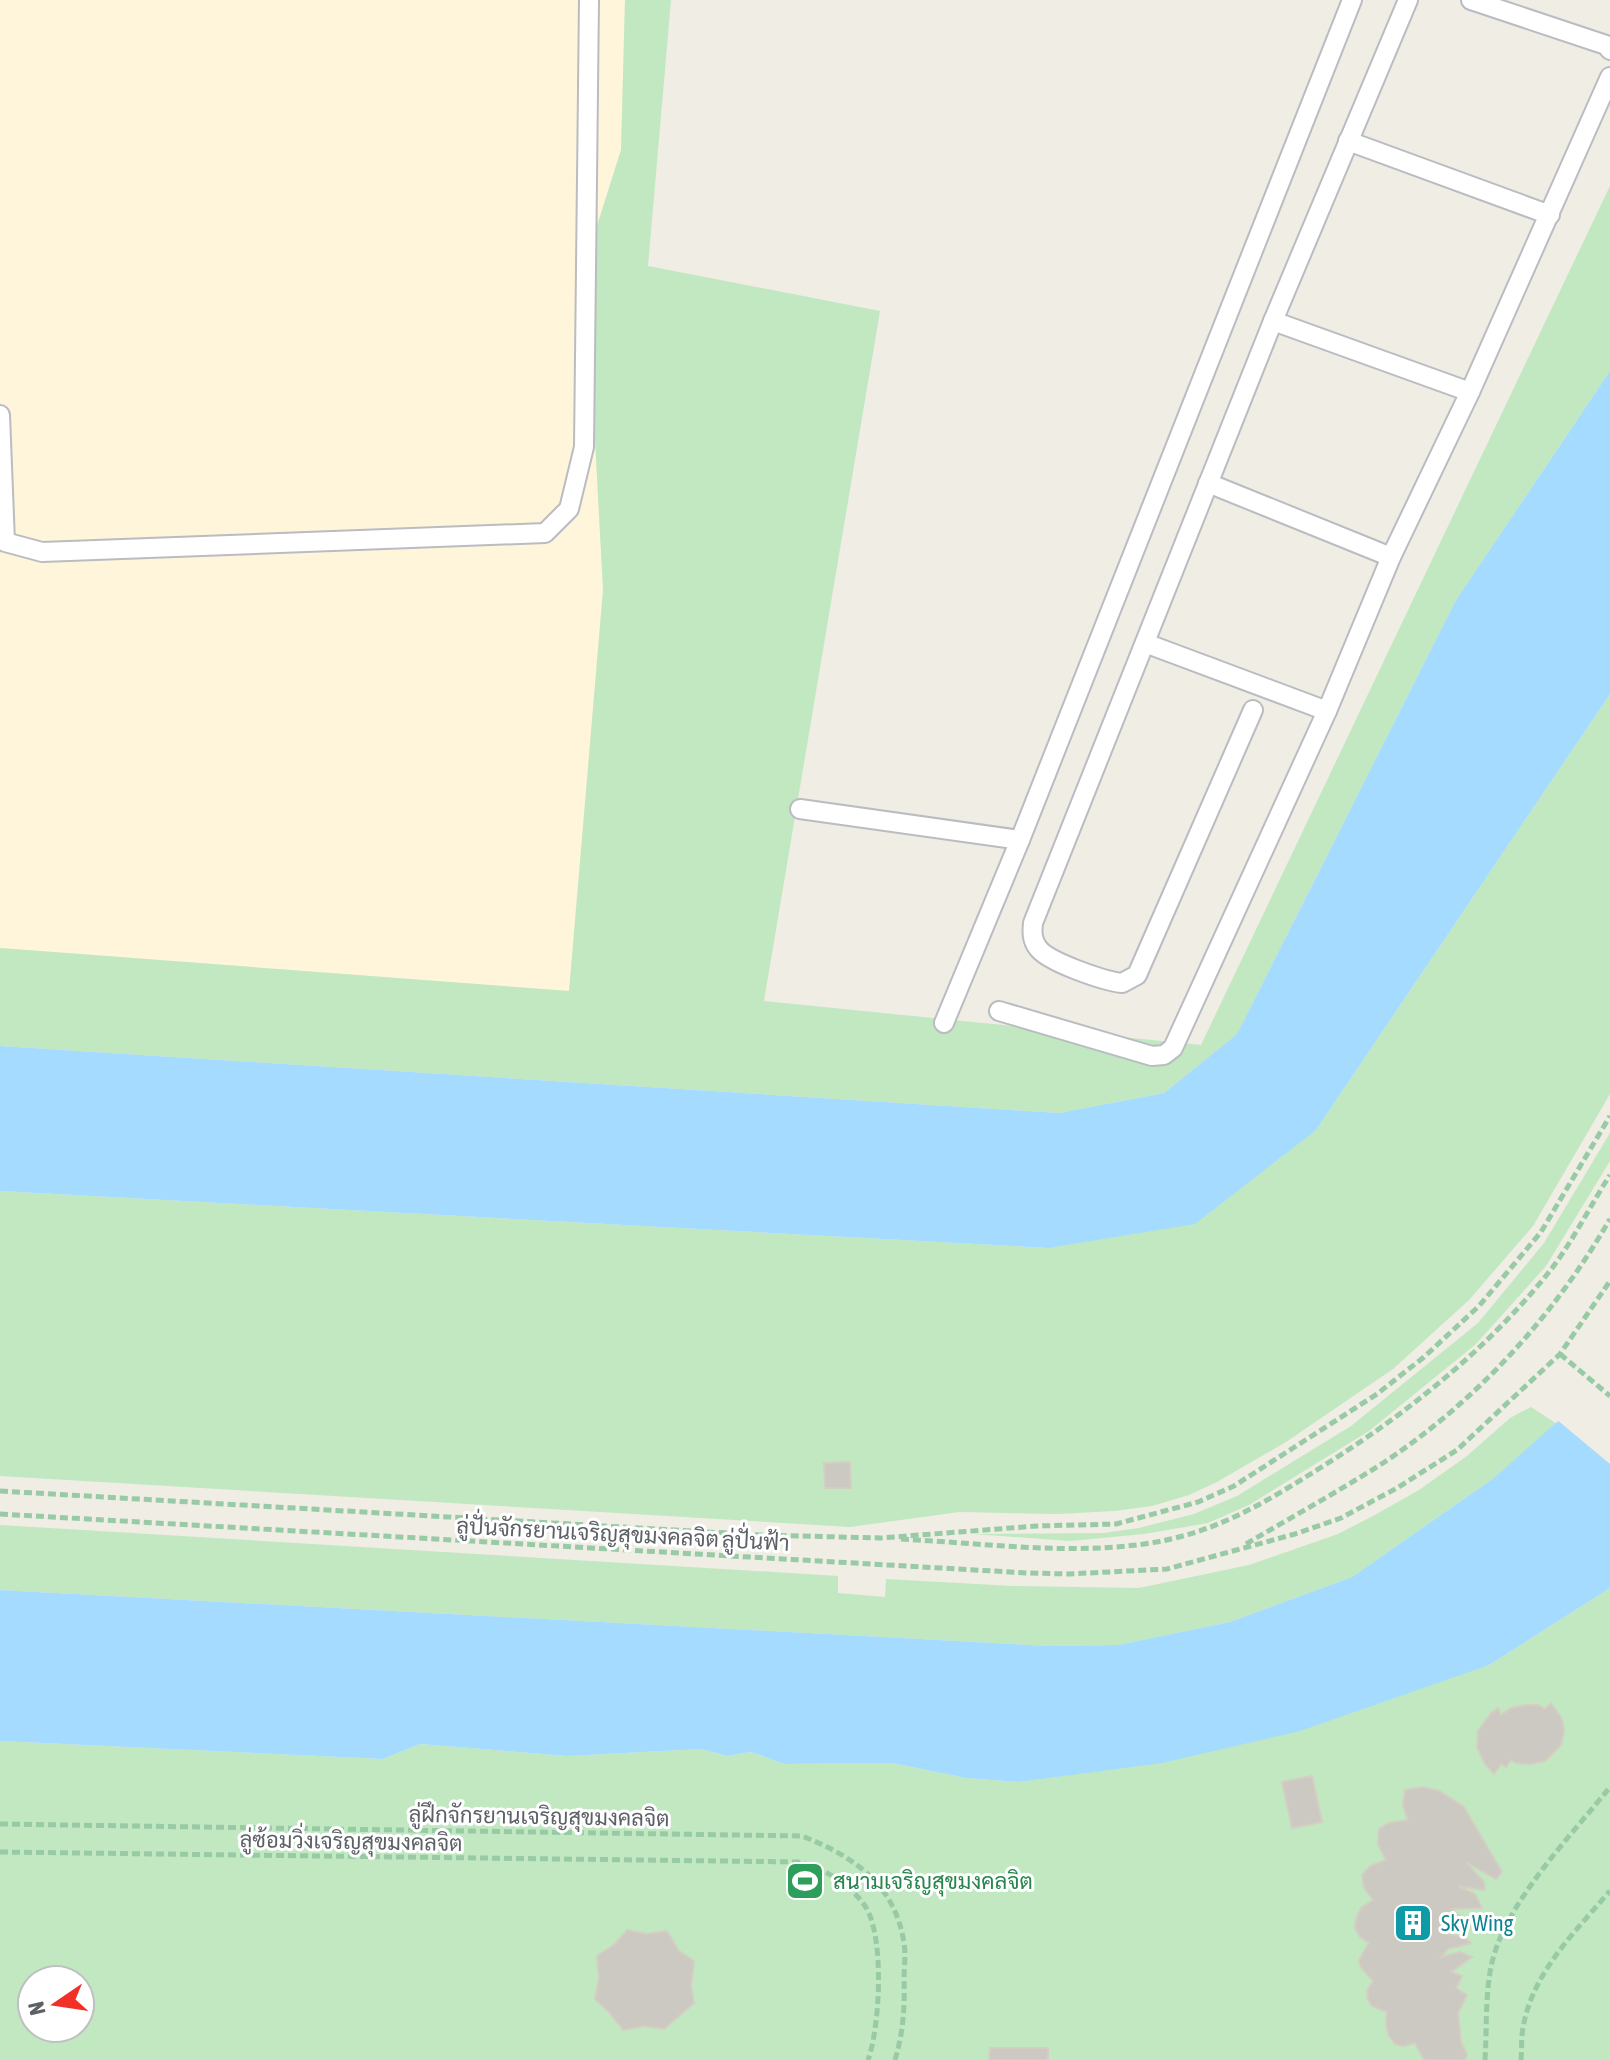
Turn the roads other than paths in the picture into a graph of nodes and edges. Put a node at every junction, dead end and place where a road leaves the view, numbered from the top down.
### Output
1 (589, 0) edge
2 (1352, 0) edge
3 (1408, 0) edge
4 (1471, 0) edge
5 (1610, 50) edge
6 (1610, 77) edge
7 (1348, 141) junction
8 (1550, 215) junction
9 (1273, 321) junction
10 (1470, 392) junction
11 (0, 415) edge
12 (1208, 483) junction
13 (1391, 557) junction
14 (1145, 643) junction
15 (1253, 710) dead end
16 (1327, 711) junction
17 (800, 809) dead end
18 (1020, 840) junction
19 (999, 1011) dead end
20 (944, 1023) dead end

1 - 11 lane
2 - 18 lane
3 - 7 lane
4 - 5 lane
6 - 8 lane
7 - 8 lane
7 - 9 lane
8 - 10 lane
9 - 10 lane
9 - 12 lane
10 - 13 lane
12 - 13 lane
12 - 14 lane
13 - 16 lane
14 - 15 lane
14 - 16 lane
16 - 19 lane
17 - 18 lane
18 - 20 lane

